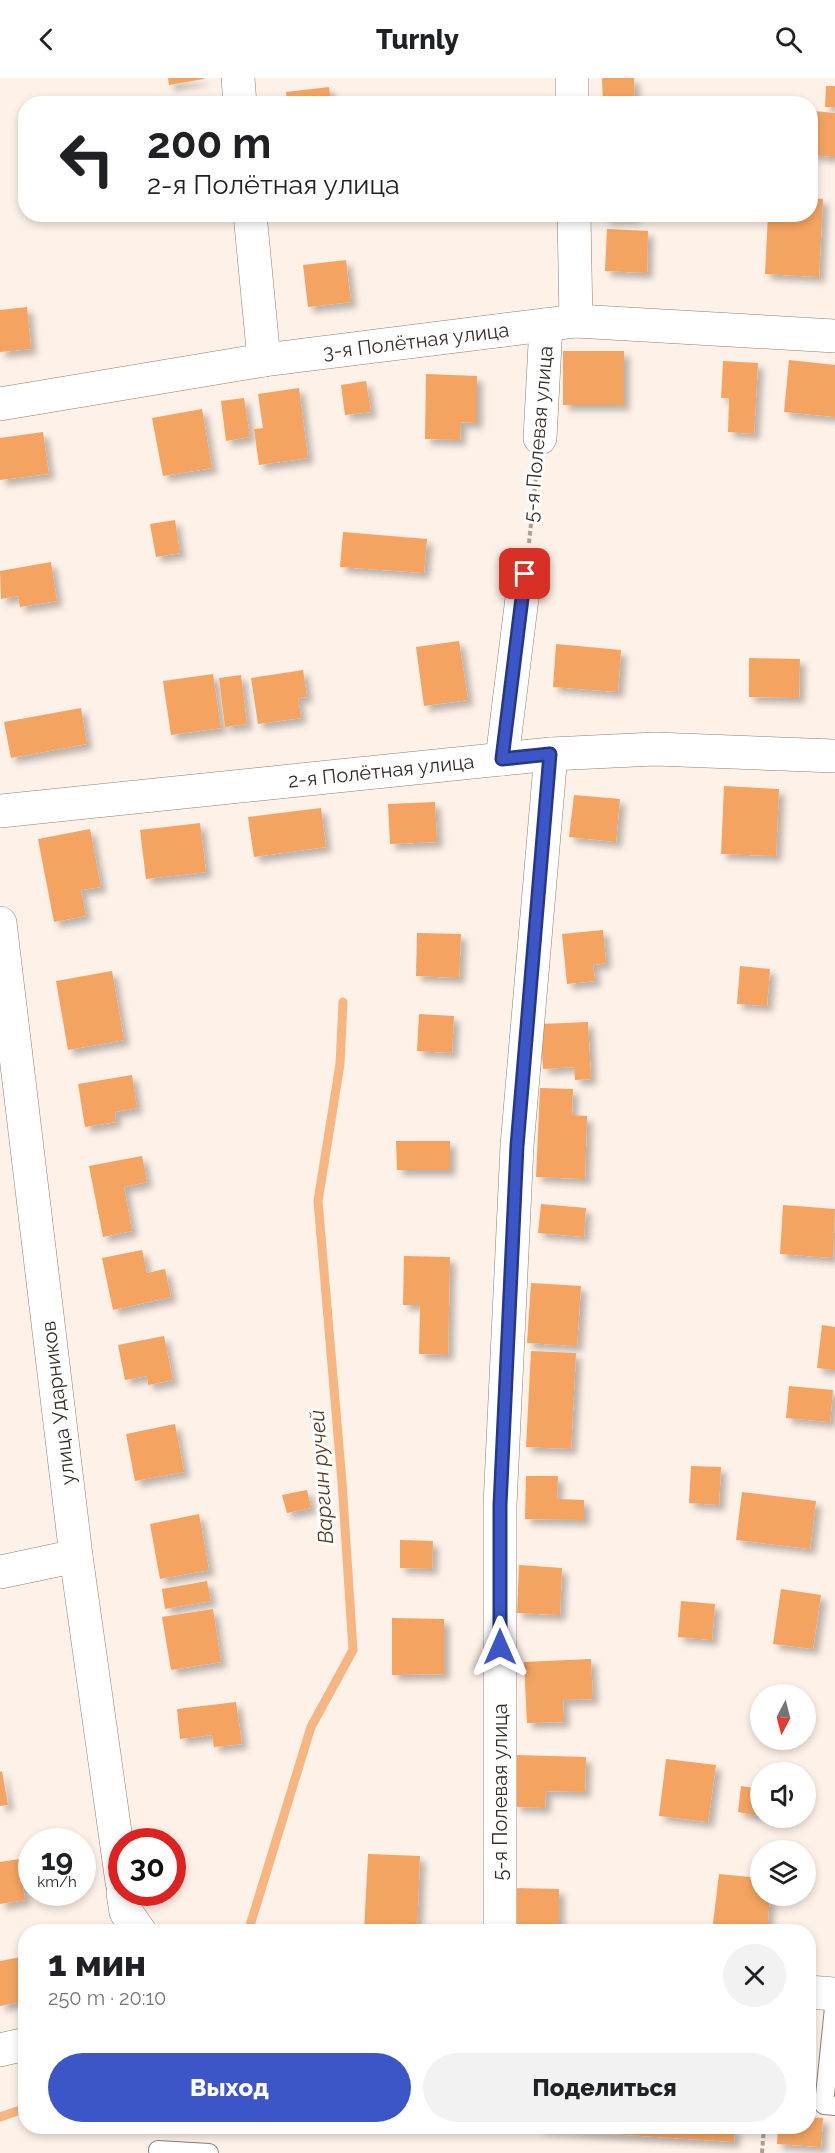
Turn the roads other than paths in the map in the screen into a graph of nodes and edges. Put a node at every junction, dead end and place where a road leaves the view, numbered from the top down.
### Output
1 (238, 78) edge
2 (572, 78) edge
3 (239, 96) edge
4 (572, 96) edge
5 (251, 222) edge
6 (573, 222) edge
7 (561, 323) junction
8 (835, 336) edge
9 (264, 360) junction
10 (0, 404) edge
11 (540, 438) road end
12 (525, 574) road end
13 (550, 754) junction
14 (835, 756) edge
15 (502, 759) junction
16 (0, 811) edge
17 (0, 923) edge
18 (76, 1556) junction
19 (0, 1572) edge
20 (114, 1828) edge
21 (125, 1906) edge
22 (134, 1924) edge
23 (500, 1924) edge
24 (816, 1993) edge
25 (835, 1996) edge
26 (18, 2046) edge
27 (0, 2050) edge
28 (823, 2105) edge
29 (158, 2150) dead end
30 (209, 2153) edge

1 - 3 street
2 - 4 street
5 - 9 street
6 - 7 street, 5-я Полевая улица
7 - 8 street, 3-я Полётная улица
7 - 9 street, 3-я Полётная улица
7 - 11 street, 5-я Полевая улица
9 - 10 street, 3-я Полётная улица
12 - 15 street
13 - 14 street, 2-я Полётная улица
13 - 15 street, 2-я Полётная улица
13 - 23 street, 5-я Полевая улица
15 - 16 street, 2-я Полётная улица
17 - 18 street, улица Ударников
18 - 19 street
18 - 20 street, улица Ударников
21 - 22 street
24 - 25 street
25 - 28 lane
26 - 27 street
29 - 30 lane

